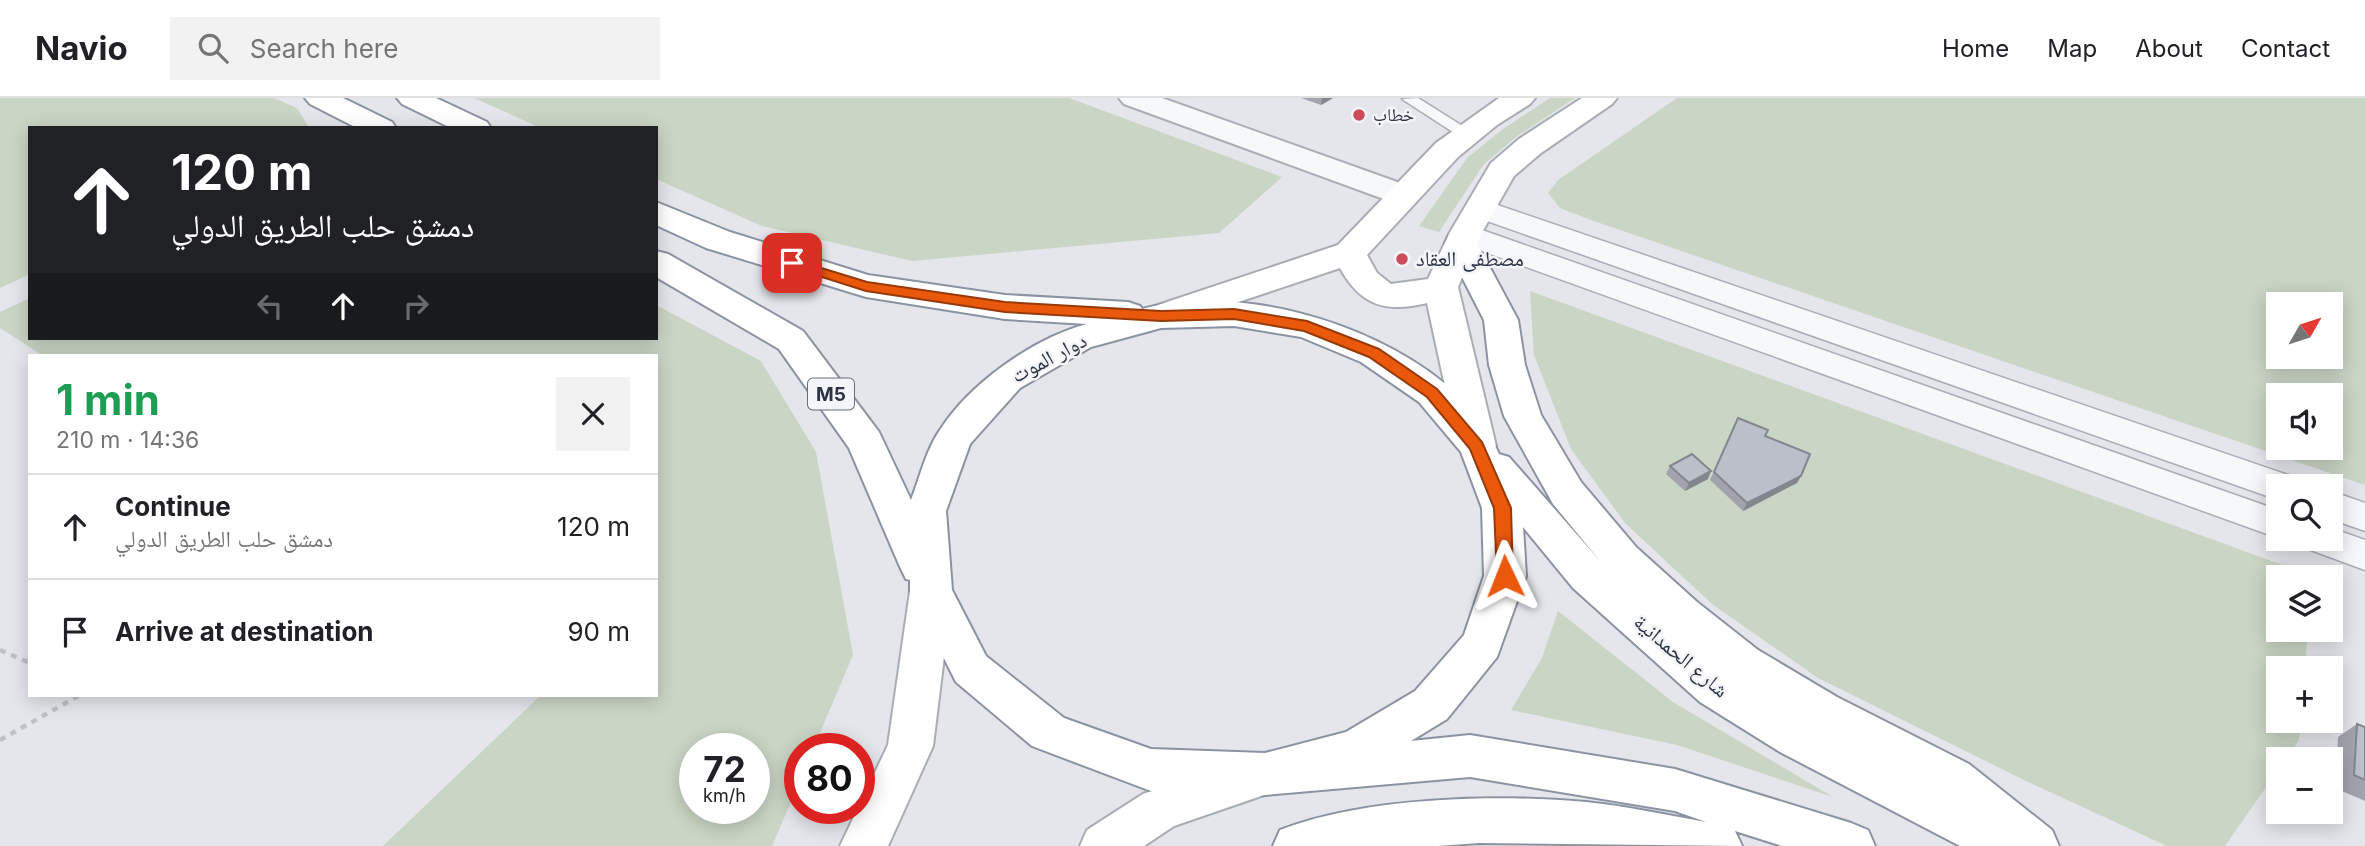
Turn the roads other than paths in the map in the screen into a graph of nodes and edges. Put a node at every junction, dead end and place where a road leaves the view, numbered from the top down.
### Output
1 (320, 98) edge
2 (412, 98) edge
3 (1134, 98) edge
4 (1210, 98) edge
5 (1411, 98) edge
6 (1520, 98) edge
7 (1602, 98) edge
8 (377, 126) edge
9 (472, 126) edge
10 (1467, 135) junction
11 (1412, 185) junction
12 (658, 213) edge
13 (1469, 229) junction
14 (1350, 253) junction
15 (658, 263) edge
16 (1441, 288) junction
17 (1161, 316) junction
18 (1477, 446) junction
19 (2266, 482) edge
20 (2343, 509) edge
21 (2365, 517) edge
22 (2266, 520) edge
23 (2343, 547) edge
24 (2365, 555) edge
25 (930, 591) junction
26 (1265, 774) junction
27 (864, 846) edge
28 (1104, 846) edge
29 (1297, 846) edge
30 (1718, 846) edge
31 (1851, 846) edge
32 (2007, 846) edge
33 (2035, 846) edge

1 - 8 main road
2 - 9 main road
3 - 11 street
4 - 11 street
5 - 10 lane
6 - 10 main road
7 - 13 main road
10 - 11 main road
11 - 14 main road
12 - 17 main road
13 - 16 main road
13 - 19 street
13 - 22 street
13 - 33 main road
14 - 16 main road
14 - 17 main road
15 - 25 main road, M5
16 - 18 main road
17 - 18 main road, دوار الموت
17 - 25 main road, دوار الموت
18 - 26 main road, دوار الموت
18 - 32 main road, شارع الحمدانية
20 - 21 street
23 - 24 street
25 - 26 main road, دوار الموت
25 - 27 main road
26 - 28 main road
26 - 31 main road
29 - 30 main road

